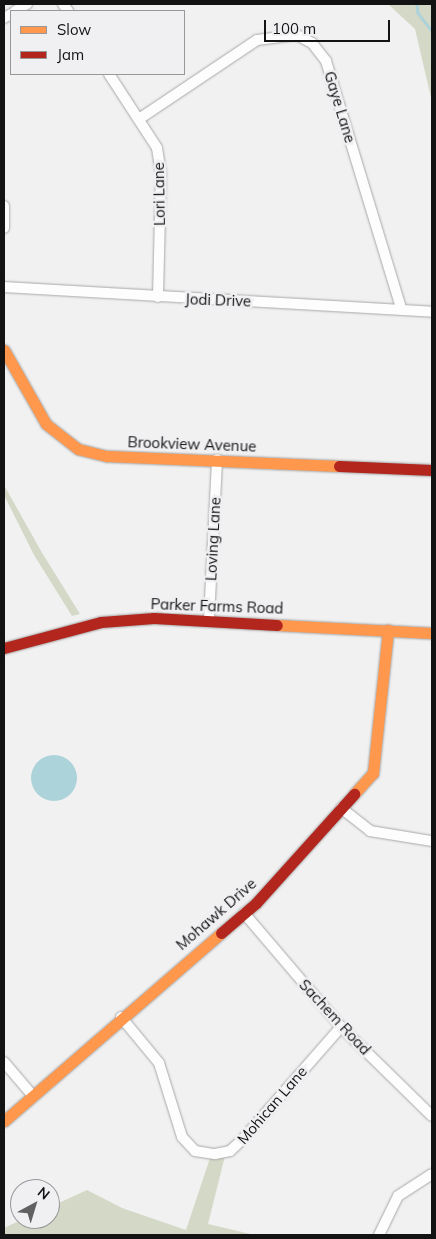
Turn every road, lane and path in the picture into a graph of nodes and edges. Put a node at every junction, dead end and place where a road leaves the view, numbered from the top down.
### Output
1 (111, 75) edge
2 (139, 119) junction
3 (4, 206) edge
4 (4, 228) edge
5 (4, 287) edge
6 (158, 297) junction
7 (401, 308) junction
8 (432, 312) edge
9 (4, 350) edge
10 (217, 459) junction
11 (432, 470) edge
12 (209, 619) junction
13 (388, 630) junction
14 (432, 633) edge
15 (4, 648) edge
16 (341, 808) junction
17 (432, 841) edge
18 (244, 913) junction
19 (121, 1017) junction
20 (341, 1027) junction
21 (4, 1062) edge
22 (33, 1096) junction
23 (432, 1116) edge
24 (4, 1121) edge
25 (432, 1174) edge
26 (379, 1235) edge

1 - 2 street, Lori Lane
2 - 6 street, Lori Lane
2 - 7 street, Gaye Lane
3 - 4 street
5 - 6 street, Jodi Drive
6 - 7 street, Jodi Drive
7 - 8 street, Jodi Drive
9 - 10 street, Brookview Avenue
10 - 11 street, Brookview Avenue
10 - 12 street, Loving Lane
12 - 13 street, Parker Farms Road
12 - 15 street, Parker Farms Road
13 - 14 street, Parker Farms Road
13 - 16 street, Mohawk Drive
16 - 17 street
16 - 18 street, Mohawk Drive
18 - 19 street, Mohawk Drive
18 - 20 street, Sachem Road
19 - 20 street, Mohican Lane
19 - 22 street, Mohawk Drive
20 - 23 street, Sachem Road
21 - 22 street
22 - 24 street, Mohawk Drive
25 - 26 street

